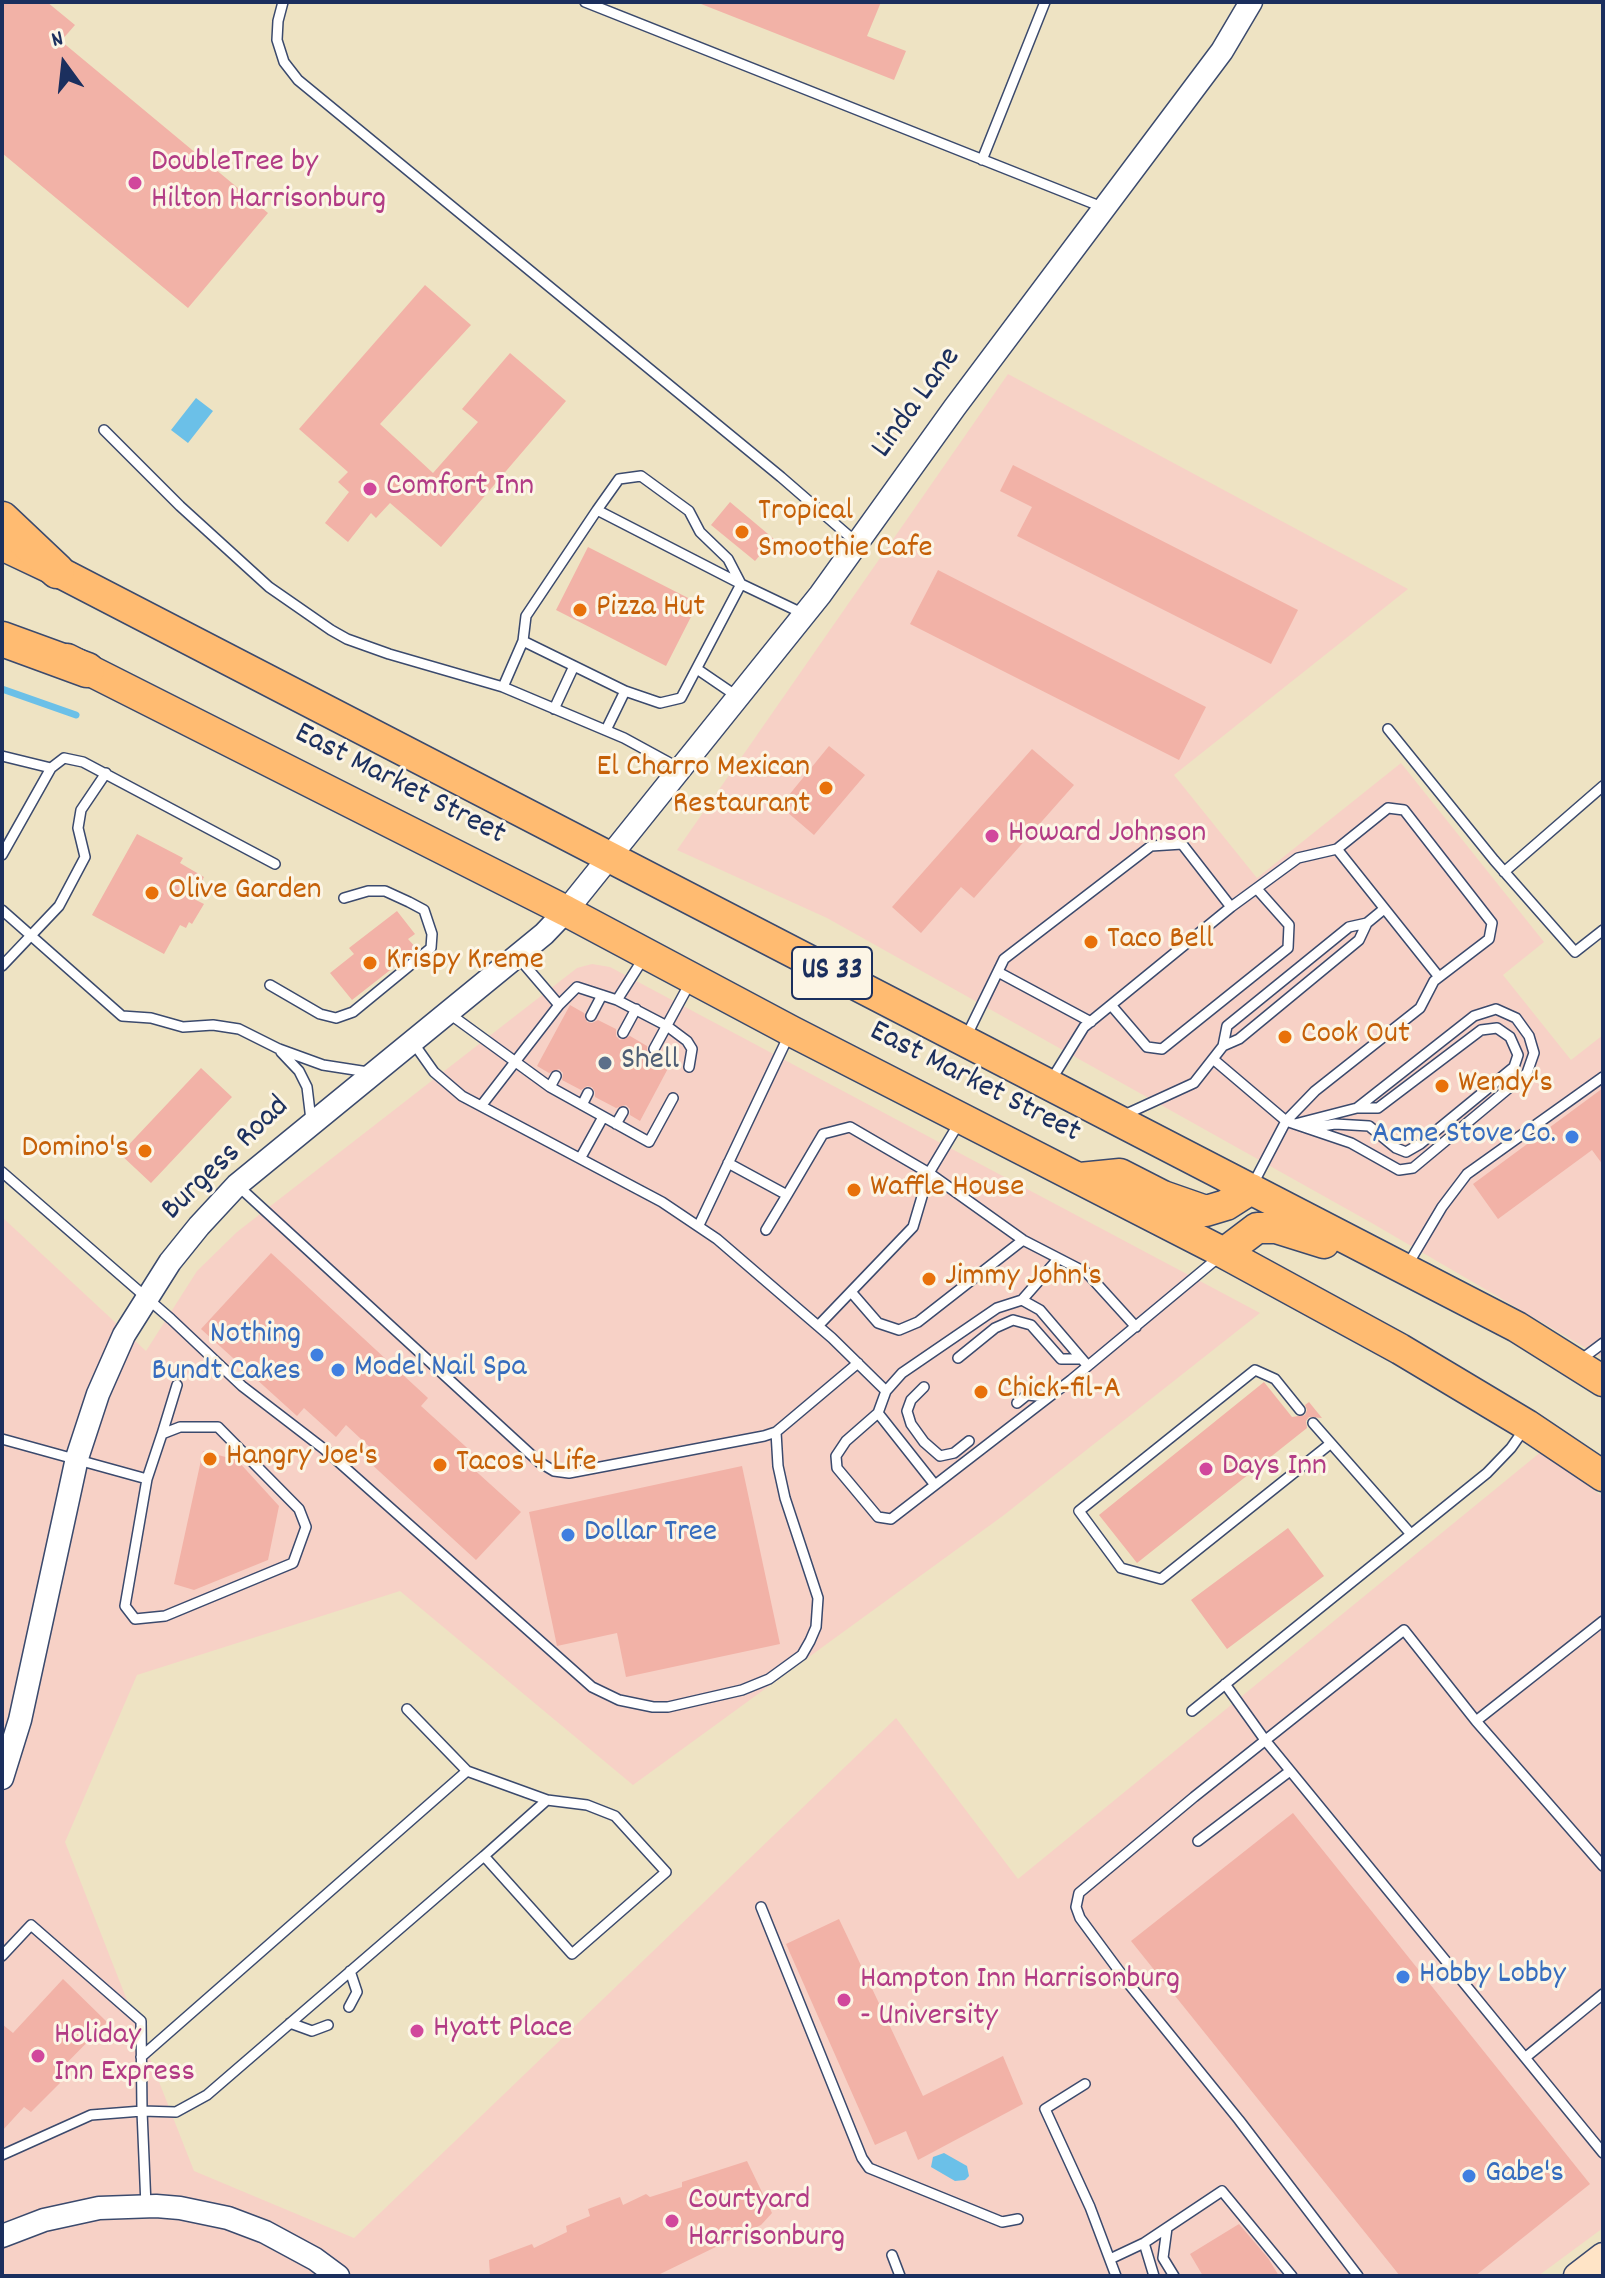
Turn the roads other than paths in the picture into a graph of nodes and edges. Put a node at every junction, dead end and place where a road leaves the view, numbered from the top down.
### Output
1 (283, 2) edge
2 (585, 2) edge
3 (1045, 2) edge
4 (1251, 2) edge
5 (982, 160) junction
6 (1105, 208) junction
7 (104, 430) dead end
8 (597, 510) junction
9 (2, 519) edge
10 (857, 543) junction
11 (2, 545) edge
12 (57, 571) junction
13 (741, 584) junction
14 (805, 614) junction
15 (2, 624) edge
16 (2, 639) edge
17 (523, 641) junction
18 (574, 666) junction
19 (697, 669) junction
20 (87, 670) junction
21 (503, 687) junction
22 (625, 691) junction
23 (739, 698) junction
24 (554, 709) junction
25 (1388, 729) dead end
26 (606, 730) junction
27 (2, 756) edge
28 (51, 768) junction
29 (682, 769) junction
30 (106, 773) junction
31 (1603, 786) edge
32 (1337, 849) junction
33 (2, 855) edge
34 (610, 857) junction
35 (275, 864) dead end
36 (1504, 872) junction
37 (1257, 889) junction
38 (344, 898) dead end
39 (1231, 907) junction
40 (1384, 909) junction
41 (2, 910) edge
42 (566, 911) junction
43 (1367, 923) junction
44 (1603, 930) edge
45 (31, 935) junction
46 (647, 954) junction
47 (517, 956) junction
48 (2, 966) edge
49 (998, 972) junction
50 (1439, 977) junction
51 (692, 978) junction
52 (270, 985) dead end
53 (602, 995) junction
54 (617, 1000) junction
55 (559, 1005) junction
56 (1111, 1005) junction
57 (636, 1009) junction
58 (447, 1012) junction
59 (591, 1016) dead end
60 (1091, 1022) junction
61 (667, 1026) junction
62 (791, 1031) junction
63 (623, 1033) dead end
64 (412, 1041) junction
65 (964, 1041) junction
66 (1223, 1046) junction
67 (279, 1049) junction
68 (654, 1049) dead end
69 (1213, 1059) junction
70 (515, 1064) junction
71 (689, 1067) dead end
72 (374, 1073) junction
73 (556, 1076) dead end
74 (1603, 1077) edge
75 (1048, 1085) junction
76 (550, 1087) junction
77 (588, 1093) dead end
78 (673, 1098) dead end
79 (582, 1105) junction
80 (481, 1106) junction
81 (1357, 1108) junction
82 (623, 1112) dead end
83 (603, 1117) junction
84 (962, 1118) junction
85 (1114, 1119) junction
86 (311, 1123) junction
87 (1291, 1123) junction
88 (616, 1124) junction
89 (1306, 1128) junction
90 (581, 1157) junction
91 (728, 1163) junction
92 (2, 1172) edge
93 (929, 1173) junction
94 (1080, 1178) junction
95 (237, 1185) junction
96 (1251, 1189) junction
97 (787, 1195) junction
98 (699, 1225) junction
99 (766, 1230) dead end
100 (1023, 1240) junction
101 (1224, 1253) junction
102 (1058, 1259) junction
103 (1406, 1269) junction
104 (852, 1293) junction
105 (146, 1298) junction
106 (1022, 1300) junction
107 (818, 1326) junction
108 (1136, 1327) junction
109 (1603, 1343) edge
110 (958, 1358) dead end
111 (1084, 1362) junction
112 (858, 1363) junction
113 (1577, 1364) junction
114 (1603, 1381) edge
115 (177, 1385) dead end
116 (924, 1387) dead end
117 (886, 1391) junction
118 (1048, 1397) junction
119 (1017, 1403) dead end
120 (1300, 1410) dead end
121 (878, 1413) junction
122 (1313, 1423) dead end
123 (1527, 1425) junction
124 (776, 1432) junction
125 (162, 1434) junction
126 (2, 1439) edge
127 (969, 1441) dead end
128 (1330, 1444) junction
129 (77, 1458) junction
130 (1603, 1476) edge
131 (147, 1479) junction
132 (935, 1485) junction
133 (1410, 1533) junction
134 (1603, 1621) edge
135 (1225, 1684) junction
136 (407, 1709) dead end
137 (1192, 1711) dead end
138 (1476, 1721) junction
139 (1265, 1740) junction
140 (467, 1771) junction
141 (1290, 1771) junction
142 (2, 1778) edge
143 (547, 1800) junction
144 (1198, 1841) dead end
145 (484, 1856) junction
146 (1603, 1866) edge
147 (761, 1907) dead end
148 (2, 1956) edge
149 (350, 1971) junction
150 (1603, 1994) edge
151 (349, 2007) dead end
152 (290, 2023) junction
153 (328, 2025) dead end
154 (141, 2057) junction
155 (1526, 2057) junction
156 (1085, 2084) dead end
157 (142, 2111) junction
158 (1603, 2153) edge
159 (2, 2155) edge
160 (146, 2206) junction
161 (1018, 2219) dead end
162 (1167, 2228) junction
163 (2, 2236) edge
164 (1144, 2243) junction
165 (892, 2255) dead end
166 (1603, 2256) edge
167 (1110, 2259) junction
168 (338, 2276) edge
169 (900, 2276) edge
170 (1116, 2276) edge
171 (1154, 2276) edge
172 (1174, 2276) edge
173 (1292, 2276) edge
174 (1358, 2276) edge
175 (1577, 2276) edge

1 - 10 lane
2 - 5 lane
3 - 5 lane
4 - 6 street, Linda Lane
5 - 6 lane
6 - 10 street, Linda Lane
7 - 21 lane
8 - 13 lane
8 - 13 lane
8 - 17 lane
9 - 12 highway
10 - 14 street, Linda Lane
11 - 12 highway, East Market Street / US 33
12 - 34 highway, East Market Street / US 33
13 - 14 lane
13 - 19 lane
14 - 23 street, Linda Lane
15 - 20 highway, East Market Street / US 33
16 - 20 highway
17 - 18 lane
17 - 21 lane
18 - 22 lane
18 - 24 lane
19 - 22 lane
19 - 23 lane
20 - 42 highway, East Market Street / US 33
21 - 24 lane
22 - 26 lane
23 - 29 street, Linda Lane
24 - 26 lane
25 - 36 lane
26 - 29 lane
27 - 28 lane
28 - 30 lane
28 - 33 lane
29 - 34 street, Linda Lane
30 - 35 lane
30 - 45 lane
31 - 36 lane
32 - 37 lane
32 - 40 lane
32 - 50 lane
34 - 42 street, Linda Lane
34 - 65 highway, East Market Street / US 33
36 - 44 lane
37 - 39 lane
37 - 56 lane
38 - 52 lane
39 - 49 lane
39 - 56 lane
40 - 43 lane
40 - 50 lane
41 - 45 lane
42 - 46 highway, East Market Street / US 33
42 - 47 street, Burgess Road
43 - 66 lane
43 - 66 lane
45 - 48 lane
45 - 67 lane
46 - 51 highway, East Market Street / US 33
46 - 54 lane
47 - 55 lane
47 - 58 street, Burgess Road
49 - 60 lane
49 - 65 lane
50 - 87 lane
51 - 61 lane
51 - 62 highway, East Market Street / US 33
53 - 54 lane
53 - 55 lane
53 - 59 lane
54 - 57 lane
55 - 70 lane
56 - 60 lane
57 - 61 lane
57 - 63 lane
58 - 64 street, Burgess Road
58 - 70 lane
60 - 75 lane
61 - 68 lane
61 - 71 lane
62 - 84 highway, East Market Street / US 33
62 - 91 lane
64 - 72 street, Burgess Road
64 - 80 lane
65 - 75 highway, East Market Street / US 33
66 - 69 lane
67 - 72 lane
67 - 86 lane
69 - 85 lane
69 - 87 lane
70 - 76 lane
70 - 80 lane
72 - 86 street, Burgess Road
73 - 76 lane
74 - 103 lane
75 - 85 highway, East Market Street / US 33
76 - 79 lane
77 - 79 lane
78 - 88 lane
79 - 83 lane
80 - 90 lane
81 - 87 lane
81 - 89 lane
81 - 89 lane
82 - 88 lane
83 - 88 lane
83 - 90 lane
84 - 93 lane
84 - 94 highway, East Market Street / US 33
85 - 96 highway, East Market Street / US 33
86 - 95 street, Burgess Road
87 - 89 lane
87 - 96 lane
90 - 98 lane
91 - 97 lane
91 - 98 lane
92 - 105 lane
93 - 97 lane
93 - 100 lane
93 - 104 lane
94 - 96 highway
94 - 101 highway, East Market Street / US 33
95 - 105 street, Burgess Road
95 - 124 lane
96 - 103 highway, East Market Street / US 33
97 - 99 lane
98 - 107 lane
100 - 102 lane
100 - 104 lane
101 - 103 highway
101 - 108 lane
101 - 123 highway, East Market Street / US 33
102 - 106 lane
102 - 108 lane
103 - 113 highway, East Market Street / US 33
104 - 107 lane
105 - 124 lane
105 - 129 street, Burgess Road
106 - 111 lane
106 - 117 lane
107 - 112 lane
108 - 111 lane
109 - 113 lane
110 - 111 lane
111 - 118 lane
112 - 117 lane
112 - 124 lane
113 - 114 highway, East Market Street / US 33
115 - 125 lane
116 - 127 lane
117 - 121 lane
118 - 119 lane
118 - 132 lane
120 - 128 lane
121 - 132 lane
121 - 132 lane
122 - 128 lane
123 - 130 highway, East Market Street / US 33
123 - 133 lane
125 - 131 lane
125 - 131 lane
126 - 129 lane
128 - 133 lane
129 - 131 lane
129 - 142 street, Burgess Road
133 - 135 lane
134 - 138 lane
135 - 137 lane
135 - 139 lane
136 - 140 lane
138 - 139 lane
138 - 146 lane
139 - 141 lane
139 - 174 lane
140 - 143 lane
140 - 154 lane
141 - 144 lane
141 - 155 lane
143 - 145 lane
143 - 145 lane
145 - 149 lane
147 - 161 lane
148 - 154 lane
149 - 151 lane
149 - 152 lane
150 - 155 lane
152 - 153 lane
152 - 157 lane
154 - 157 lane
155 - 158 lane
156 - 167 lane
157 - 159 lane
157 - 160 lane
160 - 163 street
160 - 168 street
162 - 164 lane
162 - 172 lane
162 - 173 lane
164 - 167 lane
164 - 171 lane
165 - 169 lane
166 - 175 main road
167 - 170 lane

